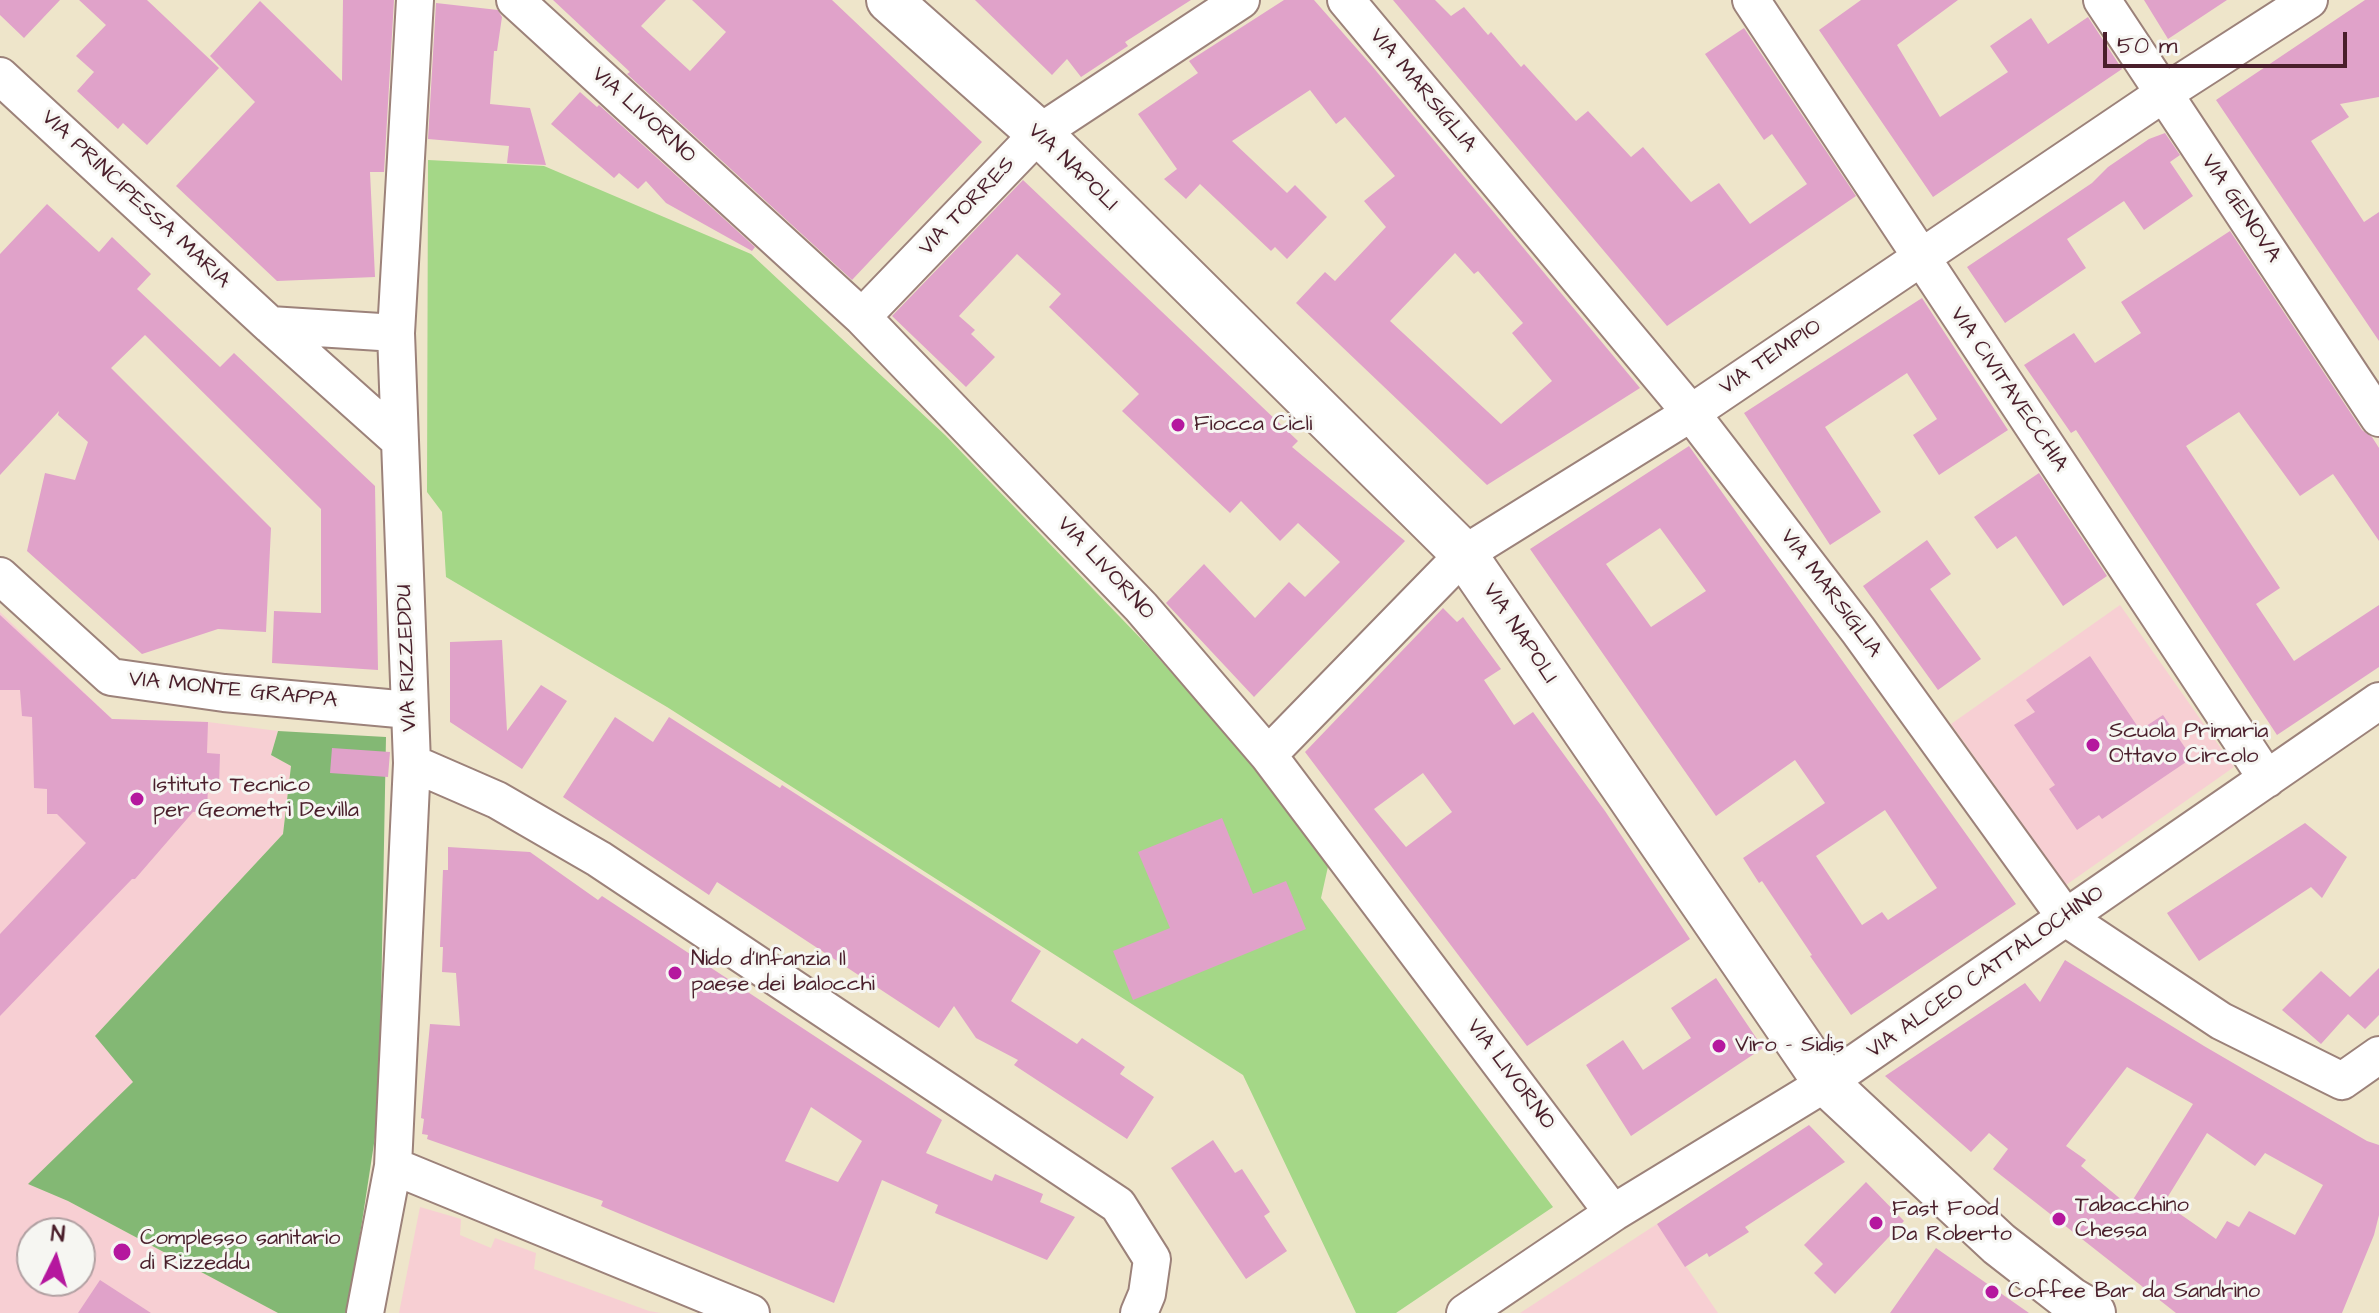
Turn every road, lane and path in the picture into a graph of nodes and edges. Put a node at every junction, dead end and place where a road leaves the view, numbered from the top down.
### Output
1 (415, 0) edge
2 (515, 0) edge
3 (889, 0) edge
4 (1241, 0) edge
5 (1346, 0) edge
6 (1751, 0) edge
7 (2102, 0) edge
8 (2309, 0) edge
9 (0, 76) edge
10 (2163, 94) junction
11 (1039, 133) junction
12 (1919, 257) junction
13 (862, 317) junction
14 (270, 325) junction
15 (396, 333) junction
16 (1691, 413) junction
17 (2379, 418) edge
18 (400, 441) junction
19 (1464, 554) junction
20 (0, 576) edge
21 (2379, 701) edge
22 (409, 710) junction
23 (1268, 755) junction
24 (412, 763) junction
25 (2267, 779) junction
26 (2066, 918) junction
27 (2379, 1055) edge
28 (1826, 1083) junction
29 (393, 1166) junction
30 (1613, 1213) junction
31 (2076, 1309) edge
32 (365, 1313) edge
33 (751, 1313) edge
34 (1139, 1313) edge
35 (1465, 1313) edge

1 - 15 street, VIA RIZZEDDU
2 - 13 street, VIA LIVORNO
3 - 11 main road, VIA NAPOLI
4 - 11 street, VIA TORRES
5 - 16 street, VIA MARSIGLIA
6 - 12 street, VIA CIVITAVECCHIA
7 - 10 street, VIA GENOVA
8 - 10 street, VIA TEMPIO
9 - 14 street, VIA PRINCIPESSA MARIA
10 - 12 street, VIA TEMPIO
10 - 17 street, VIA GENOVA
11 - 13 street, VIA TORRES
11 - 19 main road, VIA NAPOLI
12 - 16 street, VIA TEMPIO
12 - 25 street, VIA CIVITAVECCHIA
13 - 23 street, VIA LIVORNO
14 - 15 street
14 - 18 street, VIA PRINCIPESSA MARIA
15 - 18 street, VIA RIZZEDDU
16 - 19 street, VIA TEMPIO
16 - 26 street, VIA MARSIGLIA
18 - 22 street, VIA RIZZEDDU
19 - 23 street, VIA TEMPIO
19 - 28 main road, VIA NAPOLI
20 - 22 street, VIA MONTE GRAPPA
21 - 25 street, VIA ALCEO CATTALOCHINO
22 - 24 street, VIA RIZZEDDU
23 - 30 street, VIA LIVORNO
24 - 29 street, VIA RIZZEDDU
24 - 34 street
25 - 26 street, VIA ALCEO CATTALOCHINO
26 - 27 street, VIA MARSIGLIA
26 - 28 street, VIA ALCEO CATTALOCHINO
28 - 30 street, VIA ALCEO CATTALOCHINO
28 - 31 main road, VIA NAPOLI
29 - 32 street, VIA RIZZEDDU
29 - 33 street
30 - 35 street, VIA ALCEO CATTALOCHINO

